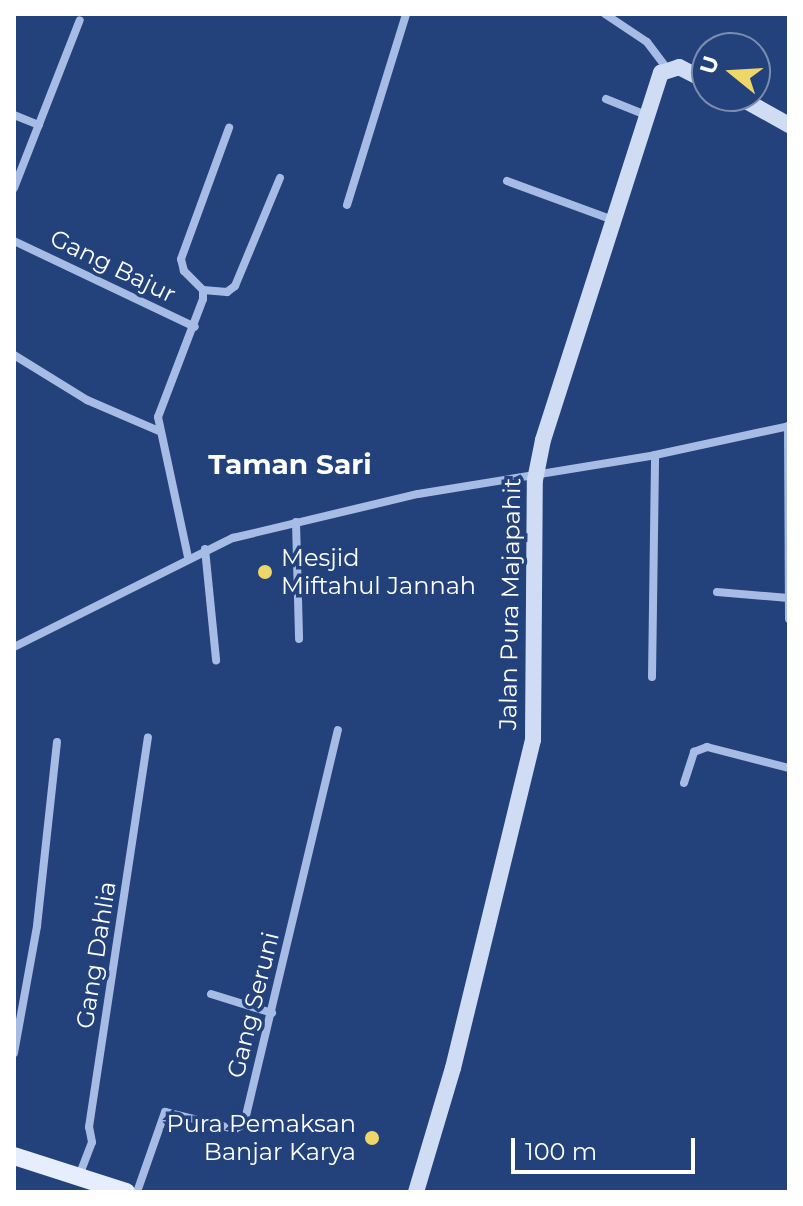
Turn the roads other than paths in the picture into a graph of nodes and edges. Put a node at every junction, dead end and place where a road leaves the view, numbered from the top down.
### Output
1 (406, 14) edge
2 (605, 14) edge
3 (80, 20) dead end
4 (667, 69) junction
5 (691, 72) edge
6 (606, 99) dead end
7 (766, 112) edge
8 (14, 115) edge
9 (646, 115) junction
10 (39, 125) junction
11 (789, 125) edge
12 (229, 128) dead end
13 (280, 178) dead end
14 (507, 181) dead end
15 (14, 188) edge
16 (347, 205) dead end
17 (613, 220) junction
18 (14, 241) edge
19 (203, 290) junction
20 (195, 327) junction
21 (14, 355) edge
22 (789, 426) edge
23 (159, 431) junction
24 (655, 455) junction
25 (535, 472) junction
26 (296, 522) junction
27 (205, 549) junction
28 (188, 557) junction
29 (717, 592) dead end
30 (789, 598) edge
31 (789, 619) edge
32 (299, 639) dead end
33 (14, 647) edge
34 (216, 660) dead end
35 (652, 677) dead end
36 (338, 730) dead end
37 (148, 737) dead end
38 (57, 742) dead end
39 (789, 768) edge
40 (684, 783) dead end
41 (211, 994) dead end
42 (272, 1013) junction
43 (14, 1053) edge
44 (14, 1156) edge
45 (78, 1177) junction
46 (126, 1192) edge
47 (137, 1192) edge
48 (416, 1192) edge

1 - 16 street
2 - 4 street
3 - 10 street
4 - 5 street
4 - 9 street, Jalan Pura Majapahit
6 - 9 street
7 - 11 street
8 - 10 street
9 - 17 street, Jalan Pura Majapahit
10 - 15 street
12 - 19 street
13 - 19 street
14 - 17 street
17 - 25 street, Jalan Pura Majapahit
18 - 20 street, Gang Bajur
19 - 20 street
20 - 23 street
21 - 23 street
22 - 24 street
22 - 30 street
23 - 28 street
24 - 25 street
24 - 35 street
25 - 26 street
25 - 48 street, Jalan Pura Majapahit
26 - 27 street
26 - 32 street
27 - 28 street
27 - 34 street
28 - 33 street
29 - 30 street
30 - 31 street
36 - 42 street, Gang Seruni
37 - 45 street, Gang Dahlia
38 - 43 street
39 - 40 street
41 - 42 street
42 - 47 street, Gang Seruni
44 - 45 main road
45 - 46 main road

